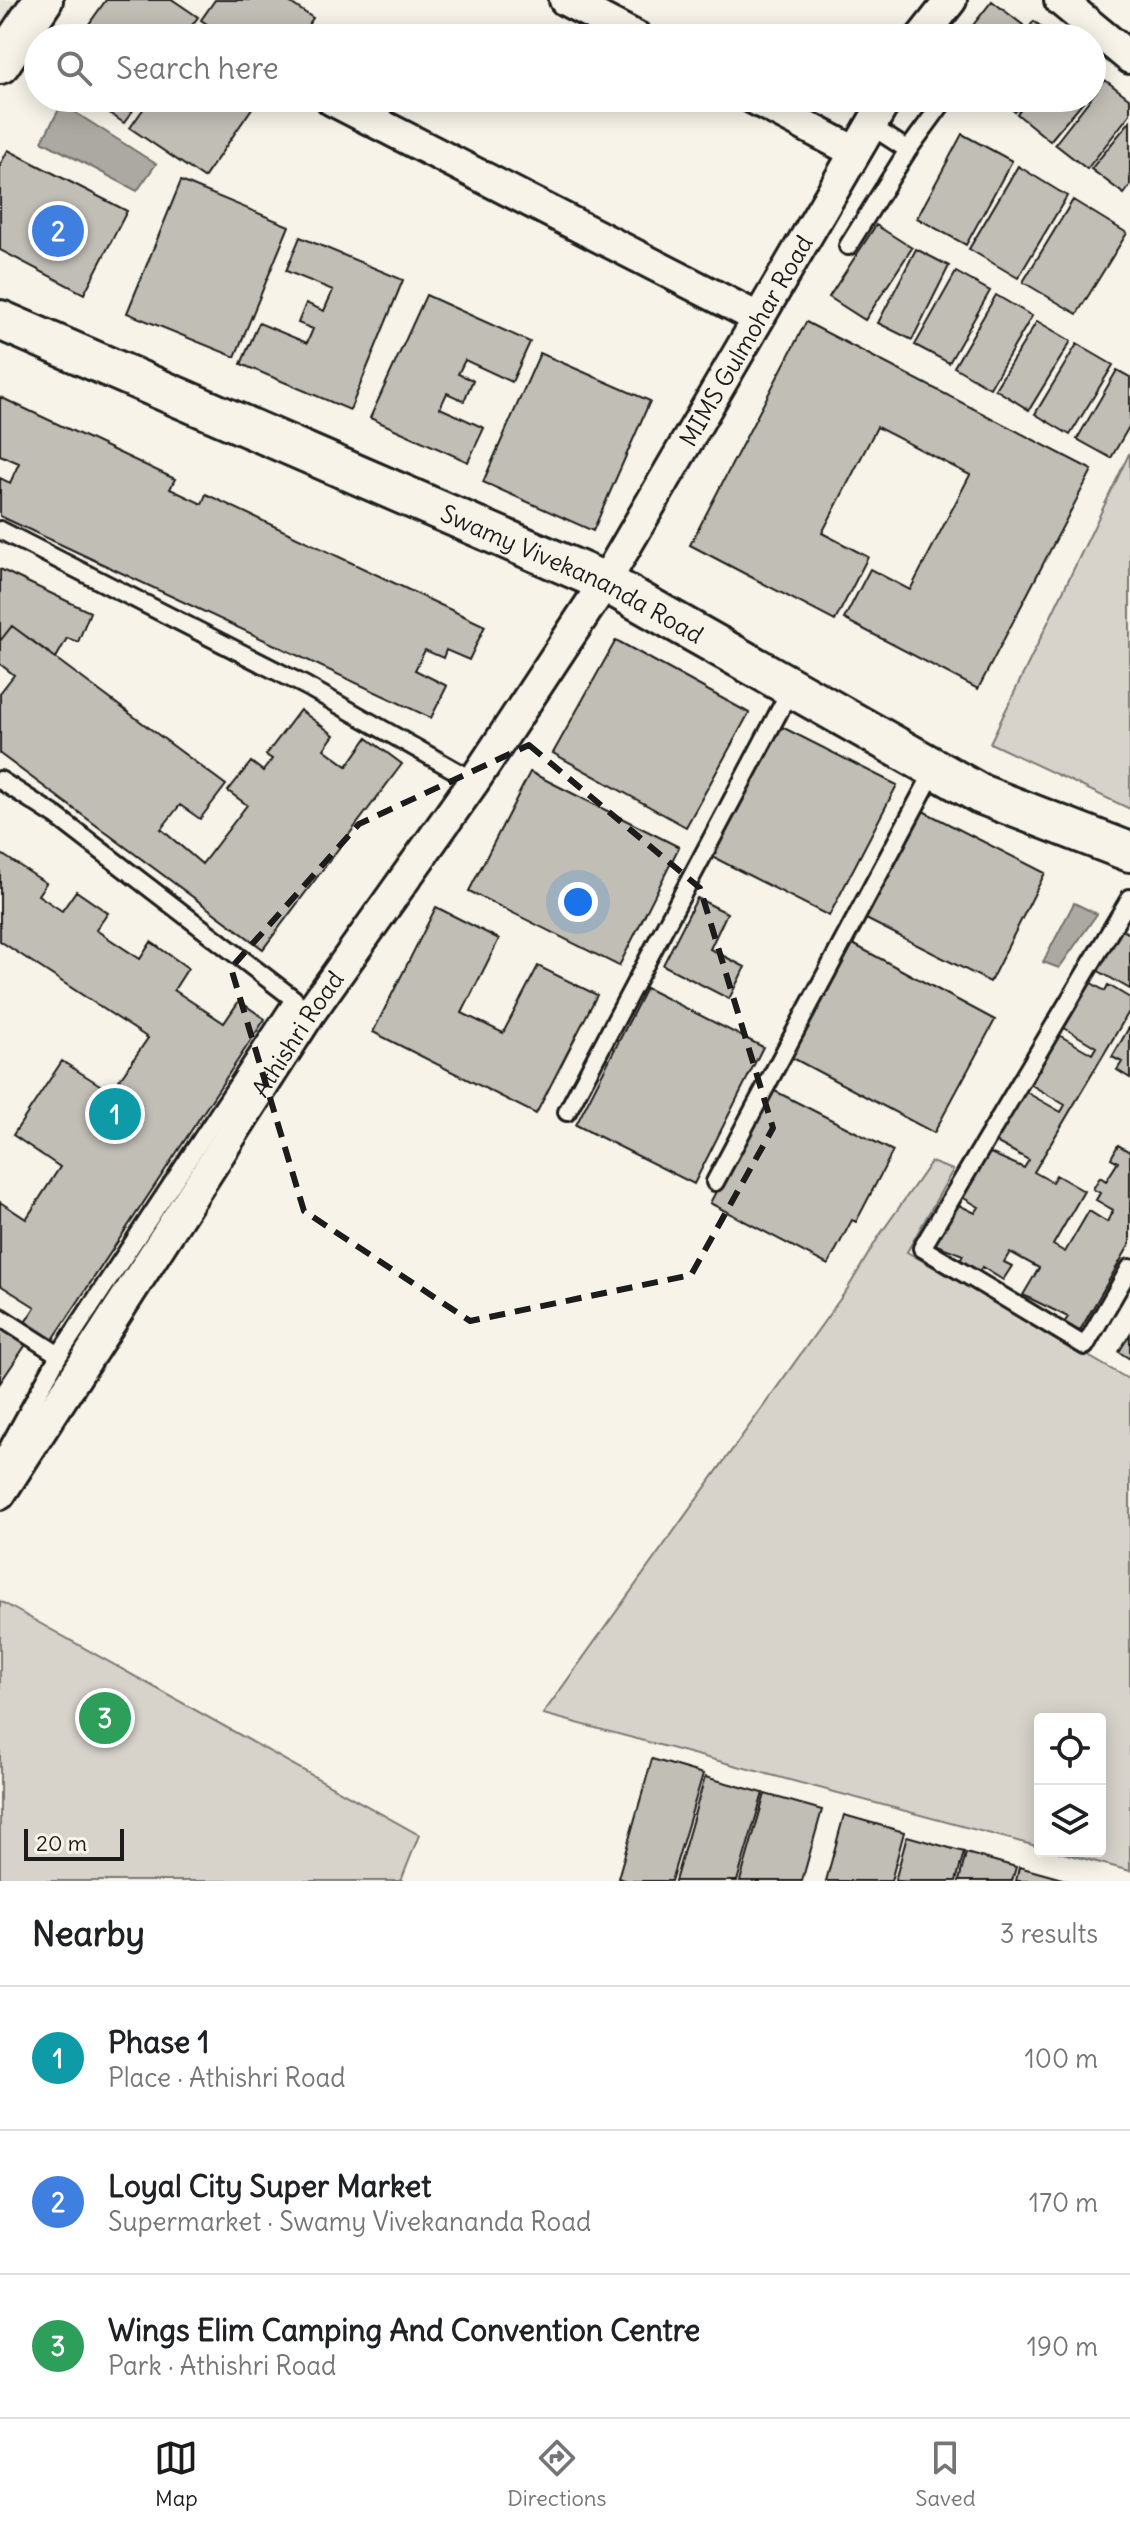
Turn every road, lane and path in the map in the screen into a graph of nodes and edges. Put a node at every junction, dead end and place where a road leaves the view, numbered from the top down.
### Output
1 (43, 0) edge
2 (565, 0) edge
3 (951, 0) edge
4 (1060, 0) edge
5 (27, 24) edge
6 (611, 24) edge
7 (932, 24) edge
8 (1089, 24) edge
9 (24, 28) edge
10 (1106, 38) edge
11 (1130, 58) edge
12 (0, 64) edge
13 (355, 112) edge
14 (779, 112) edge
15 (879, 112) edge
16 (936, 112) edge
17 (871, 126) junction
18 (908, 150) junction
19 (855, 152) junction
20 (848, 246) dead end
21 (758, 318) junction
22 (0, 320) edge
23 (0, 530) edge
24 (605, 582) junction
25 (792, 687) junction
26 (935, 769) junction
27 (0, 780) edge
28 (474, 781) junction
29 (1130, 852) edge
30 (1130, 898) edge
31 (567, 1112) dead end
32 (715, 1182) dead end
33 (1130, 1268) edge
34 (0, 1317) edge
35 (59, 1355) junction
36 (0, 1462) edge
37 (0, 1494) edge

1 - 5 street
2 - 6 street
3 - 7 street
4 - 8 street
9 - 12 street
10 - 11 street
13 - 21 street
14 - 19 street
15 - 17 street, MIMS Gulmohar Road
16 - 18 lane
17 - 18 lane
17 - 19 street, MIMS Gulmohar Road
18 - 20 lane
19 - 21 street, MIMS Gulmohar Road
21 - 24 street, MIMS Gulmohar Road
22 - 24 street, Swamy Vivekananda Road
23 - 28 lane
24 - 25 street, Swamy Vivekananda Road
24 - 28 street, Athishri Road
25 - 26 street, Swamy Vivekananda Road
25 - 31 lane
26 - 29 street, Swamy Vivekananda Road
26 - 32 lane
27 - 35 lane
28 - 37 street, Athishri Road
30 - 33 lane
34 - 35 lane
35 - 36 lane

